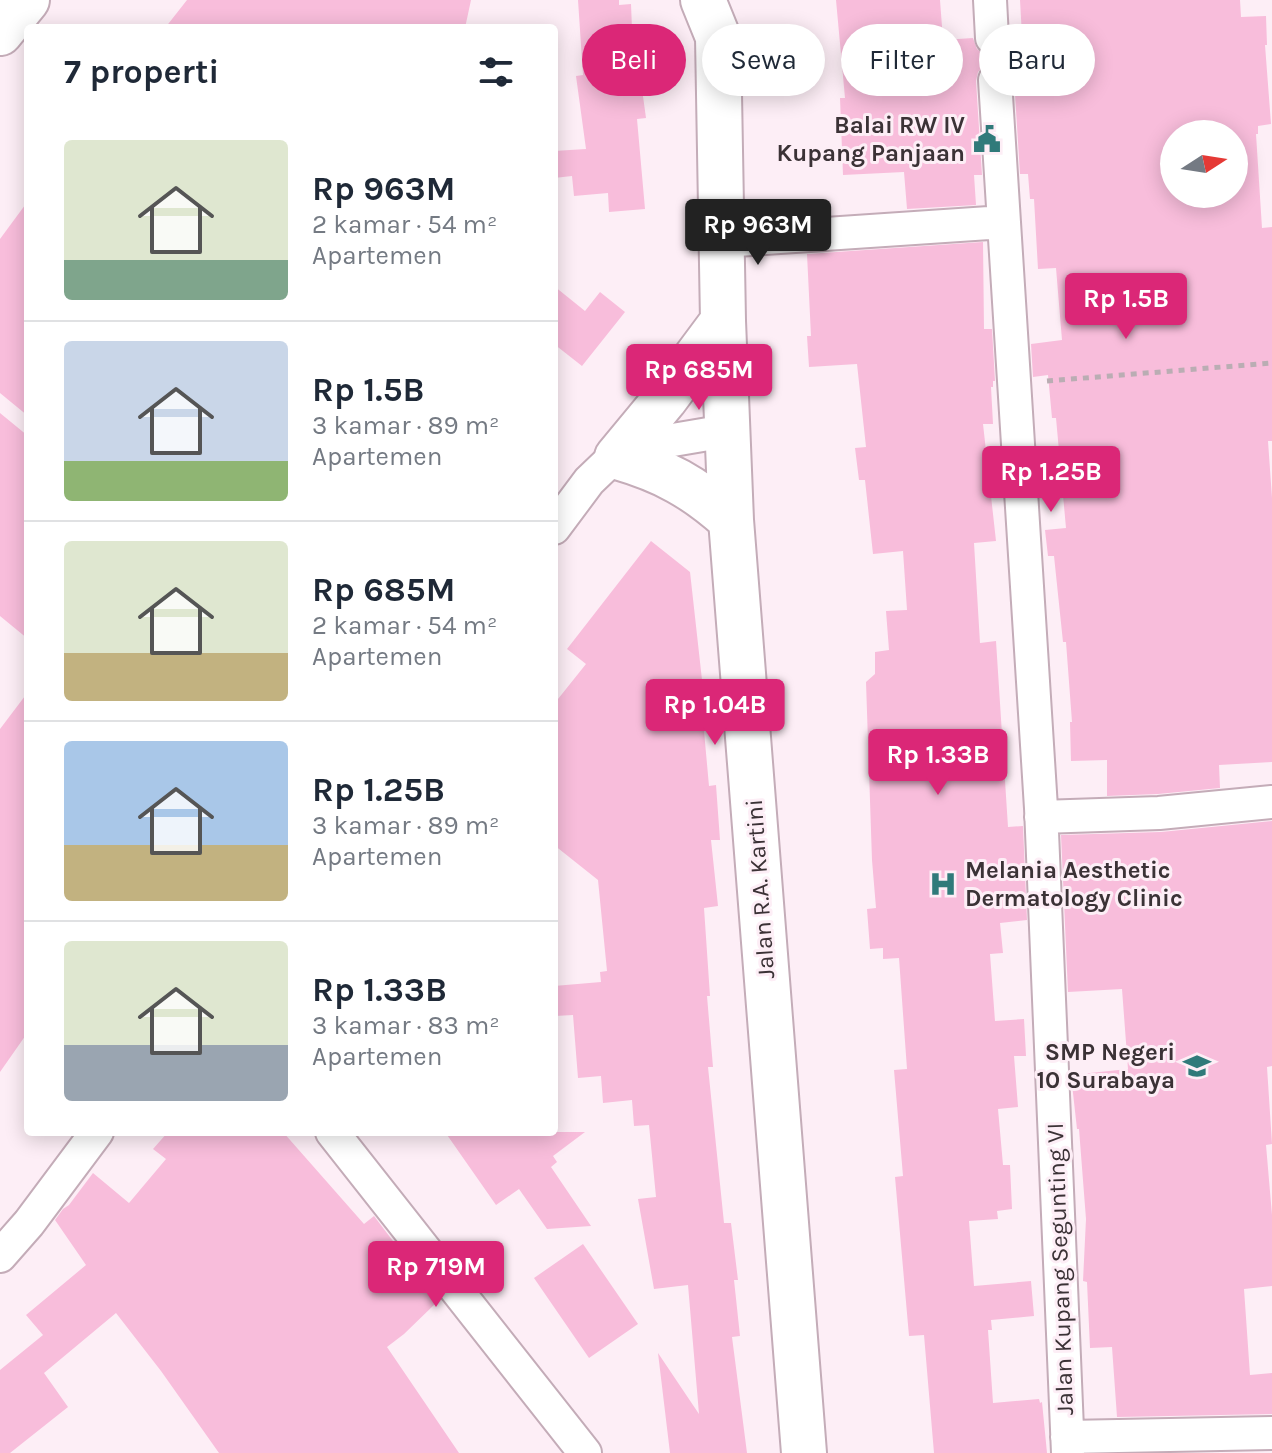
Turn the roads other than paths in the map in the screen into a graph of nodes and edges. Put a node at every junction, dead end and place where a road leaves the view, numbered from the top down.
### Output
1 (27, 0) edge
2 (990, 0) edge
3 (719, 12) edge
4 (991, 24) edge
5 (0, 33) edge
6 (996, 96) edge
7 (1004, 222) junction
8 (721, 241) junction
9 (723, 321) junction
10 (726, 431) junction
11 (617, 457) junction
12 (731, 520) junction
13 (558, 523) edge
14 (1272, 802) edge
15 (1041, 817) junction
16 (94, 1136) edge
17 (335, 1136) edge
18 (0, 1256) edge
19 (1272, 1433) edge
20 (1068, 1445) edge
21 (585, 1453) edge
22 (804, 1453) edge

1 - 5 main road
2 - 4 street
3 - 8 main road, Jalan R.A. Kartini
6 - 7 street, Jalan Kupang Segunting VI
7 - 8 street
7 - 15 street, Jalan Kupang Segunting VI
8 - 9 main road, Jalan R.A. Kartini
9 - 10 main road, Jalan R.A. Kartini
9 - 11 main road
10 - 11 street
10 - 12 main road, Jalan R.A. Kartini
11 - 12 main road
11 - 13 street
12 - 22 main road, Jalan R.A. Kartini
14 - 15 street
15 - 20 street, Jalan Kupang Segunting VI
16 - 18 street
17 - 21 street
19 - 20 street

